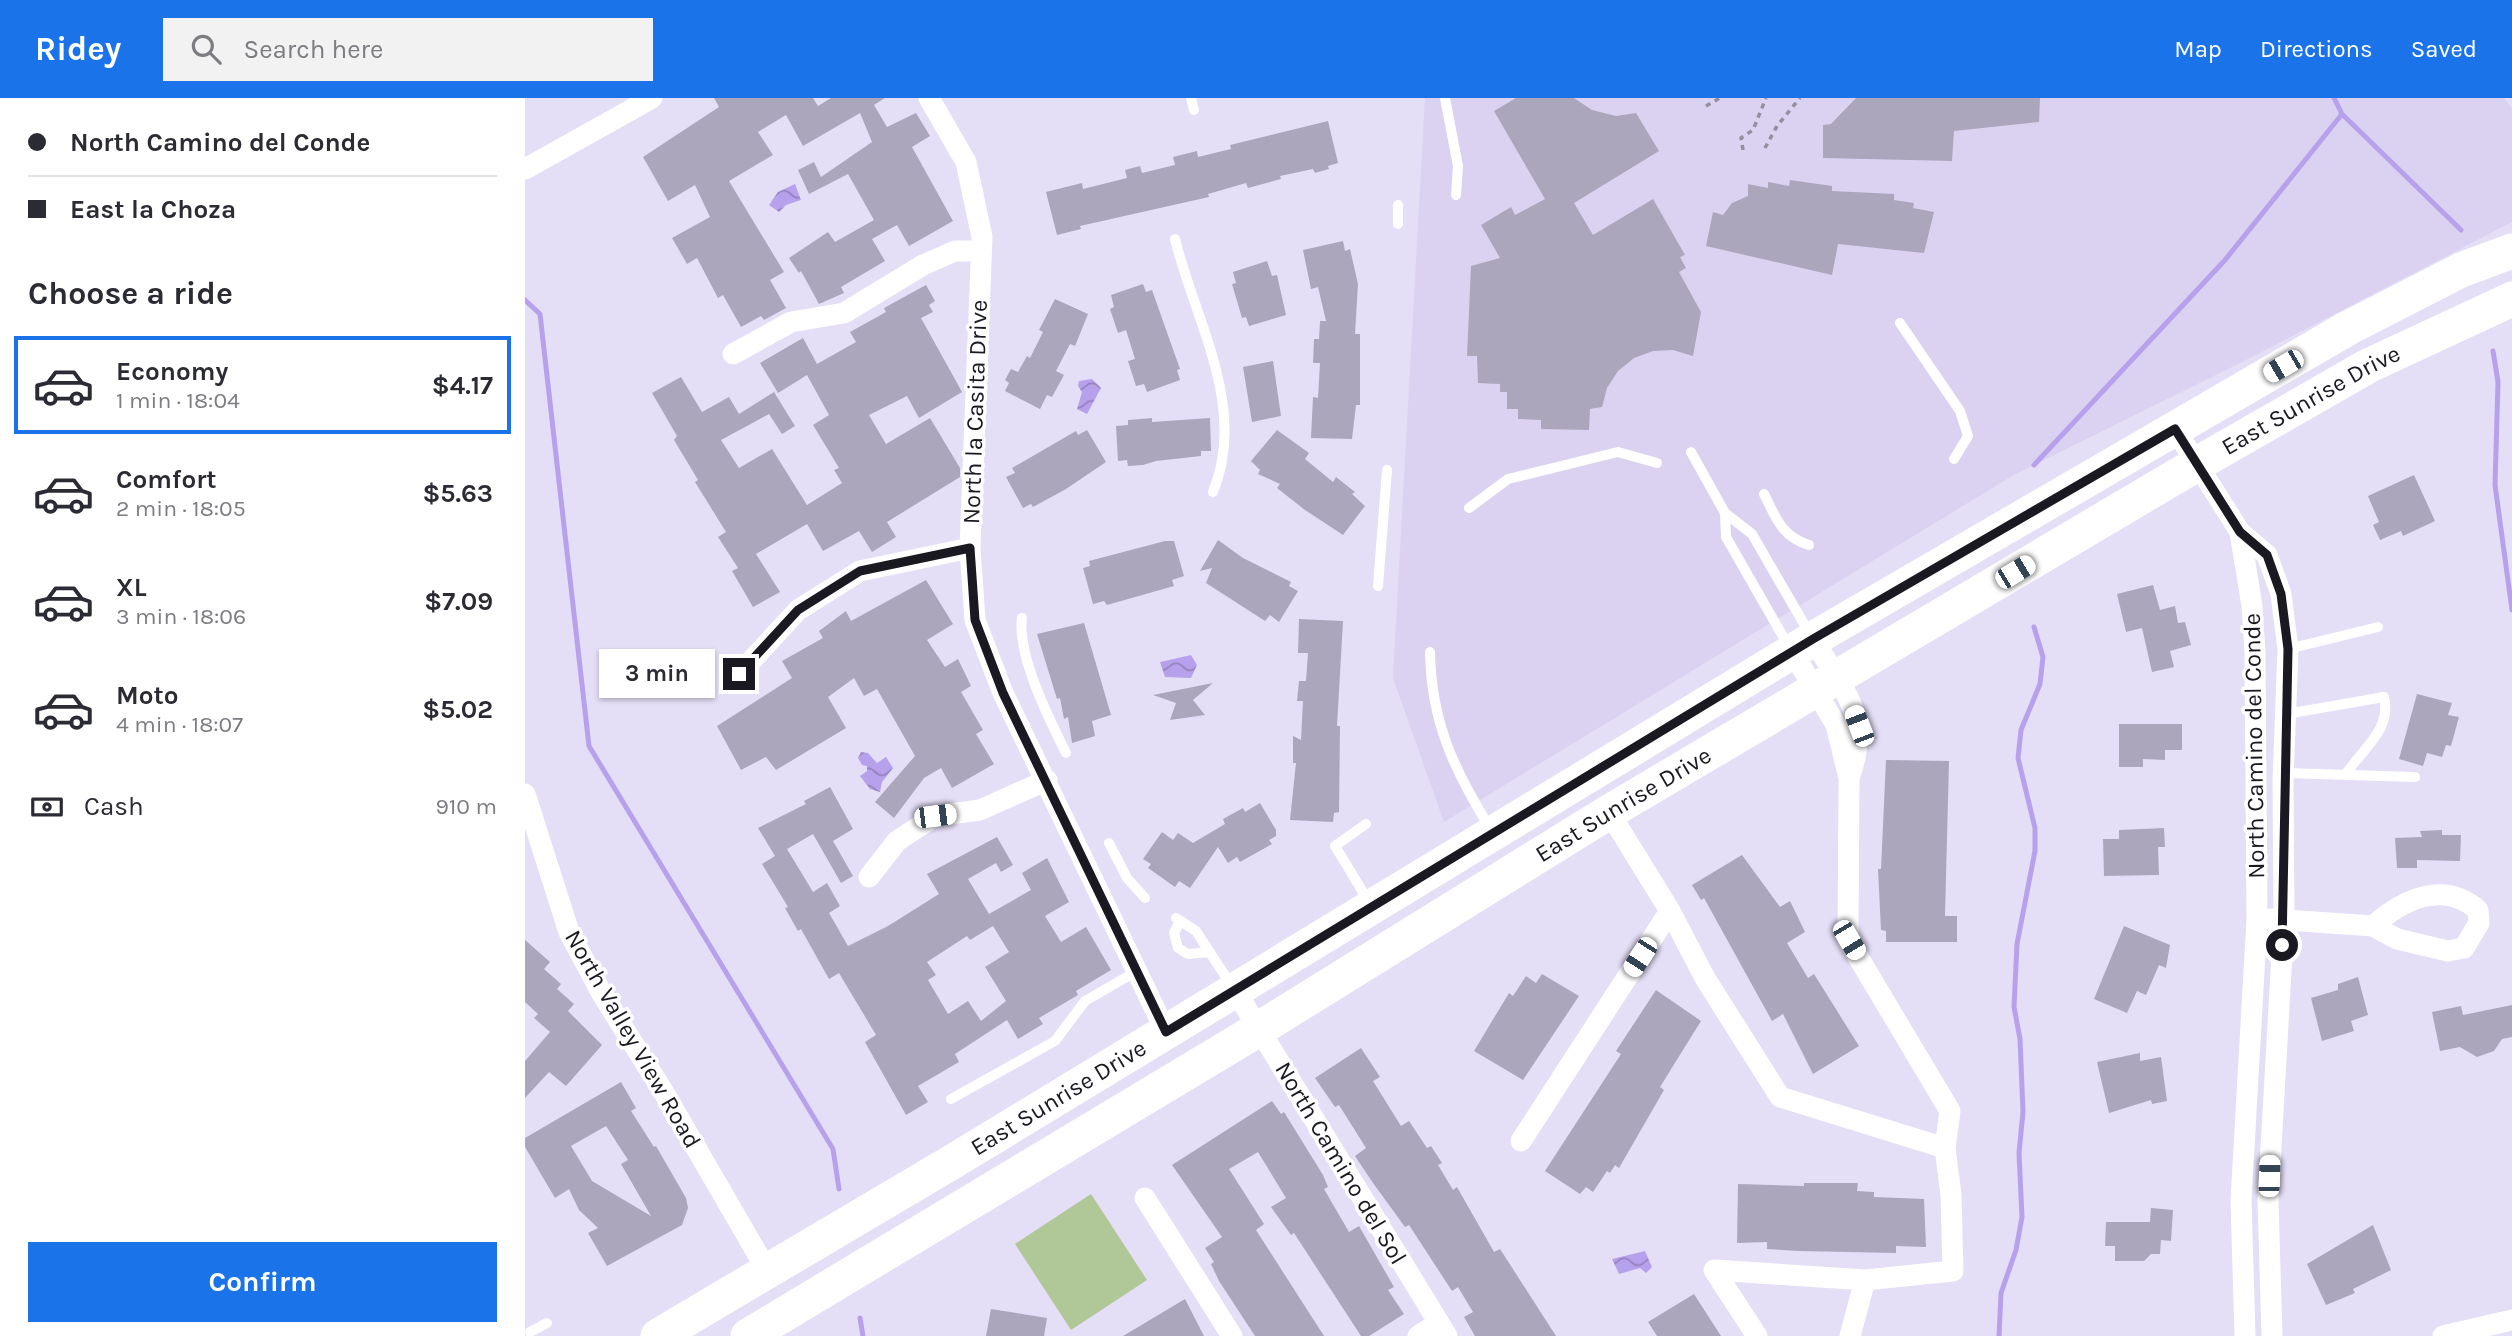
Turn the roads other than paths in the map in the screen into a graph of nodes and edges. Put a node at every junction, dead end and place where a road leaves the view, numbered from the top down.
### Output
1 (652, 98) edge
2 (929, 98) edge
3 (1191, 98) edge
4 (1445, 98) edge
5 (1194, 110) dead end
6 (525, 169) edge
7 (1456, 195) dead end
8 (1398, 205) dead end
9 (1398, 224) dead end
10 (1175, 239) dead end
11 (981, 251) junction
12 (2512, 251) edge
13 (2512, 299) edge
14 (1900, 323) dead end
15 (733, 354) dead end
16 (2175, 429) junction
17 (1691, 452) dead end
18 (1954, 459) dead end
19 (1657, 463) dead end
20 (2197, 464) junction
21 (1387, 470) dead end
22 (1213, 492) dead end
23 (1764, 494) dead end
24 (1469, 508) dead end
25 (1725, 513) junction
26 (2240, 532) junction
27 (1809, 544) dead end
28 (970, 548) junction
29 (1378, 586) dead end
30 (1022, 618) dead end
31 (2378, 627) dead end
32 (1802, 645) junction
33 (2288, 649) junction
34 (1430, 652) dead end
35 (739, 674) dead end
36 (1825, 684) junction
37 (2285, 714) junction
38 (1066, 753) dead end
39 (2283, 772) junction
40 (2346, 775) junction
41 (2415, 777) dead end
42 (1047, 780) junction
43 (525, 794) edge
44 (1609, 812) junction
45 (1366, 824) dead end
46 (1493, 832) junction
47 (1109, 843) dead end
48 (869, 877) dead end
49 (1145, 898) dead end
50 (1373, 907) junction
51 (1669, 911) junction
52 (2257, 919) junction
53 (2284, 919) junction
54 (2373, 926) dead end
55 (1210, 953) junction
56 (1137, 971) junction
57 (1235, 990) junction
58 (1259, 1029) junction
59 (1166, 1032) junction
60 (951, 1099) dead end
61 (1521, 1141) dead end
62 (1945, 1149) junction
63 (1145, 1198) dead end
64 (768, 1272) junction
65 (1865, 1280) junction
66 (2512, 1320) edge
67 (547, 1323) dead end
68 (1442, 1330) edge
69 (530, 1332) dead end
70 (658, 1336) edge
71 (748, 1336) edge
72 (1232, 1336) edge
73 (1417, 1336) edge
74 (1757, 1336) edge
75 (1850, 1336) edge
76 (2245, 1336) edge
77 (2272, 1336) edge
78 (2443, 1336) edge

1 - 6 street
2 - 11 street, North la Casita Drive
3 - 5 lane
4 - 7 lane
8 - 9 lane
10 - 22 lane
11 - 15 street
11 - 28 street, North la Casita Drive
12 - 16 main road, East Sunrise Drive
13 - 20 main road, East Sunrise Drive
14 - 18 lane
16 - 20 street, North Camino del Conde
16 - 32 main road, East Sunrise Drive
17 - 25 lane
19 - 24 lane
20 - 26 street, North Camino del Conde
20 - 36 main road, East Sunrise Drive
21 - 29 lane
23 - 27 lane
25 - 32 lane
25 - 32 lane
26 - 33 street, North Camino del Conde
26 - 52 street, North Camino del Conde
28 - 35 street
28 - 42 street, North la Casita Drive
30 - 38 lane
31 - 33 lane
32 - 36 street
32 - 46 main road, East Sunrise Drive
33 - 37 street, North Camino del Conde
34 - 46 lane
36 - 44 main road, East Sunrise Drive
36 - 62 street
37 - 39 street, North Camino del Conde
37 - 40 lane
39 - 40 lane
39 - 53 street, North Camino del Conde
40 - 41 lane
42 - 48 street
42 - 56 street, North la Casita Drive
43 - 64 street, North Valley View Road
44 - 51 street
44 - 58 main road, East Sunrise Drive
45 - 50 lane
46 - 50 main road, East Sunrise Drive
47 - 49 lane
50 - 57 main road, East Sunrise Drive
51 - 61 street
51 - 62 street
52 - 53 street
52 - 76 street, North Camino del Conde
53 - 54 street
53 - 77 street, North Camino del Conde
55 - 55 lane
55 - 57 lane
56 - 59 street, North la Casita Drive
56 - 60 lane
57 - 58 street, North Camino del Sol
57 - 59 main road, East Sunrise Drive
58 - 68 street, North Camino del Sol
58 - 71 main road, East Sunrise Drive
59 - 64 main road, East Sunrise Drive
62 - 65 street
63 - 72 street
64 - 70 main road, East Sunrise Drive
65 - 74 street
65 - 75 street
66 - 78 street
67 - 69 lane
68 - 73 street

